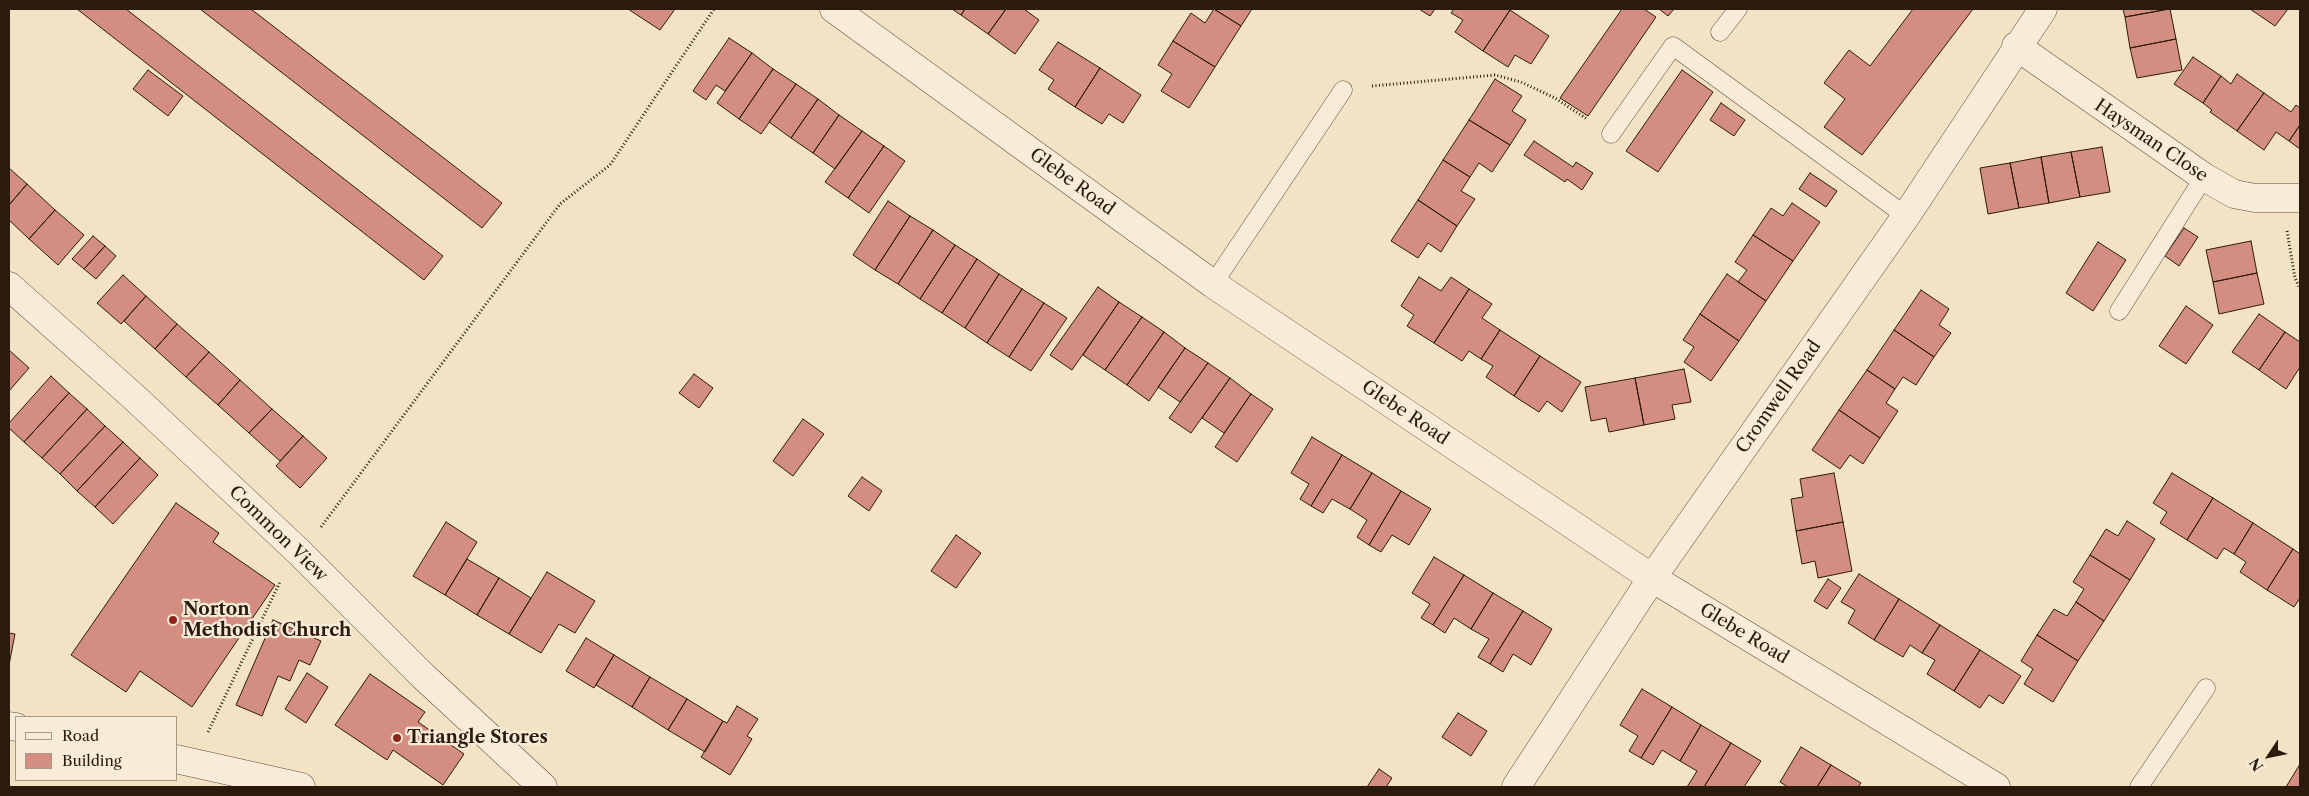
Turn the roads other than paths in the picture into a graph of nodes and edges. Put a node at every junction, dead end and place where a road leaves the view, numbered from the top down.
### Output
1 (834, 9) edge
2 (1738, 9) edge
3 (2043, 9) edge
4 (1720, 32) dead end
5 (2016, 46) junction
6 (1342, 90) road end
7 (1611, 134) road end
8 (2204, 177) junction
9 (2291, 198) edge
10 (1906, 216) junction
11 (1213, 284) junction
12 (9, 286) edge
13 (2120, 310) dead end
14 (1652, 578) junction
15 (2206, 688) dead end
16 (178, 759) edge
17 (302, 787) edge
18 (543, 787) edge
19 (1516, 787) edge
20 (1996, 787) edge
21 (2140, 787) edge

1 - 11 street, Glebe Road
2 - 4 lane
3 - 5 street, Cromwell Road
5 - 8 street, Haysman Close
5 - 10 street, Cromwell Road
6 - 11 lane
7 - 10 lane
8 - 9 street, Haysman Close
8 - 13 lane
10 - 14 street, Cromwell Road
11 - 14 street, Glebe Road
12 - 18 street, Common View
14 - 19 street, Cromwell Road
14 - 20 street, Glebe Road
15 - 21 lane
16 - 17 street

